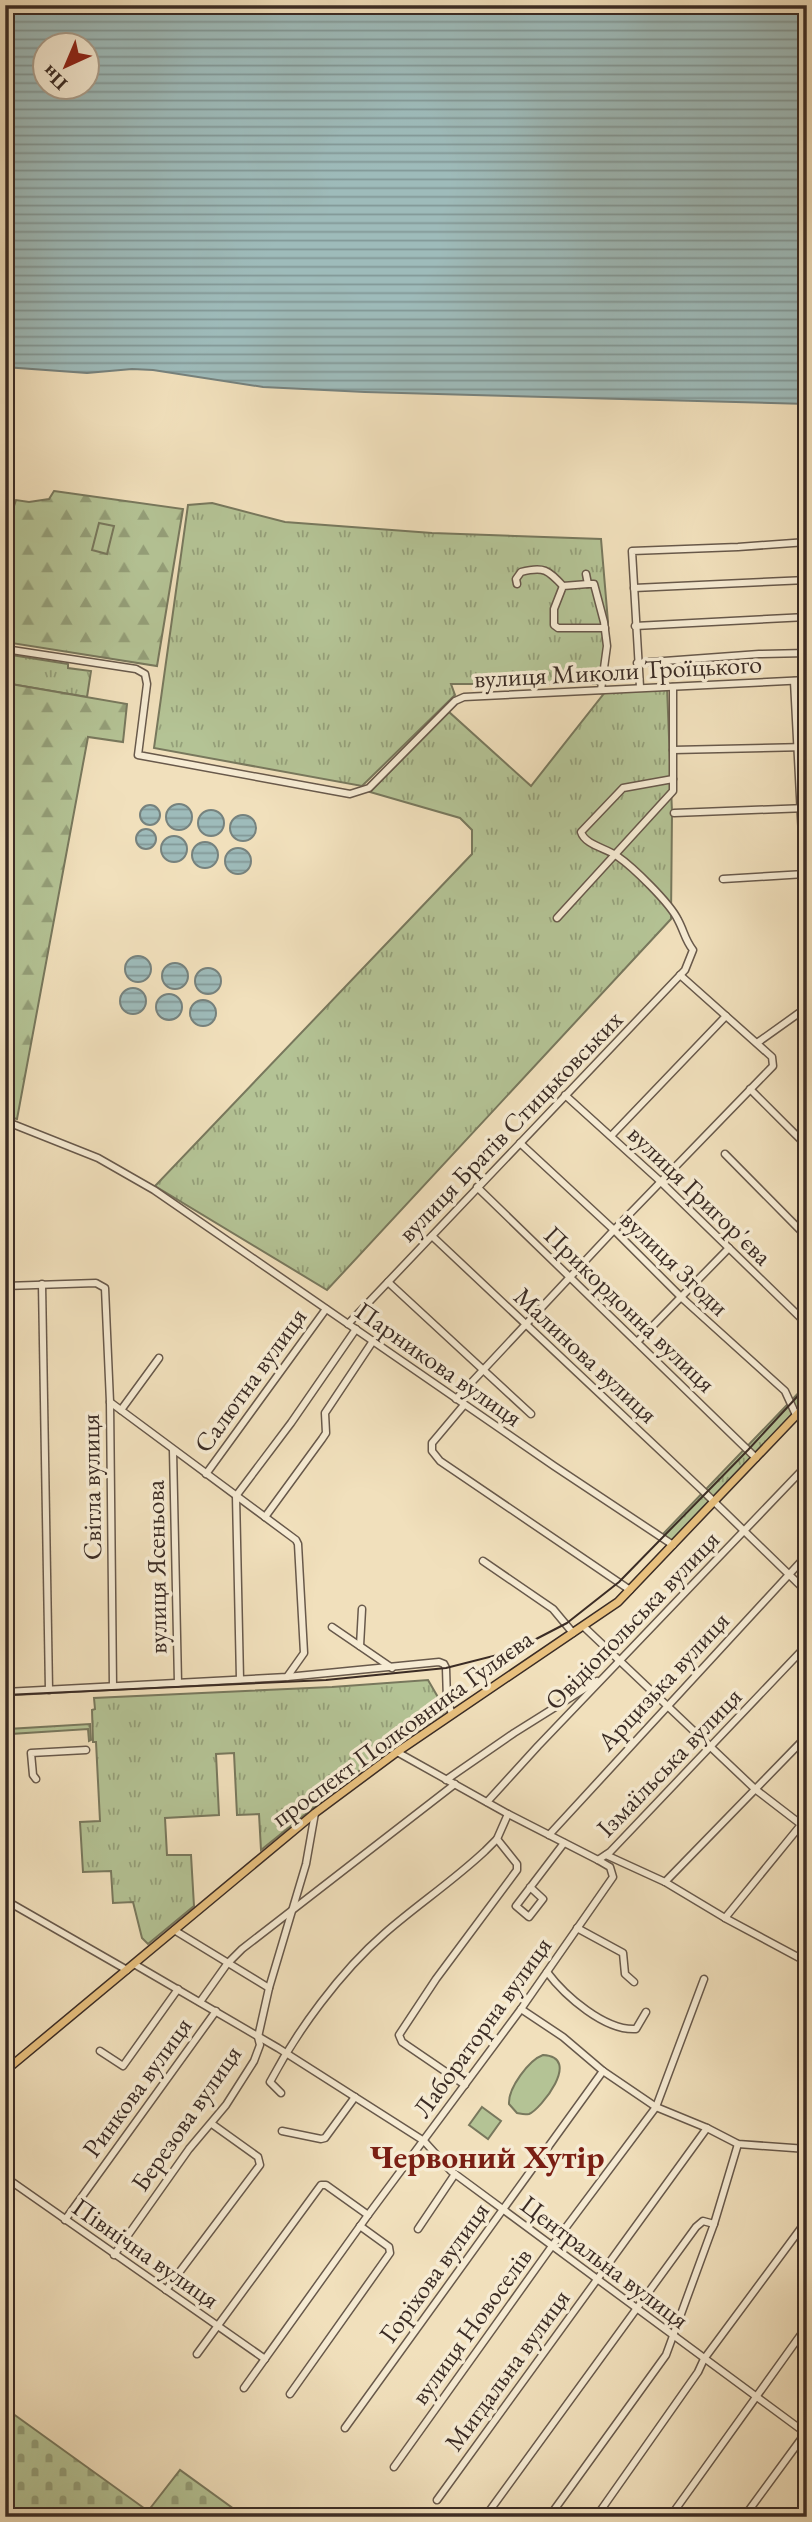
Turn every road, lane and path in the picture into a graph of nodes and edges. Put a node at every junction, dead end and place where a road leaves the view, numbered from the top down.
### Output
1 (807, 542) edge
2 (586, 574) dead end
3 (807, 580) edge
4 (517, 584) dead end
5 (588, 584) junction
6 (563, 586) junction
7 (634, 588) junction
8 (807, 617) edge
9 (635, 626) junction
10 (605, 628) junction
11 (5, 649) edge
12 (807, 653) edge
13 (637, 663) junction
14 (807, 680) edge
15 (794, 681) junction
16 (639, 687) junction
17 (673, 687) junction
18 (601, 690) junction
19 (797, 747) junction
20 (807, 747) edge
21 (673, 750) junction
22 (673, 779) junction
23 (804, 808) edge
24 (674, 813) dead end
25 (616, 855) junction
26 (805, 874) edge
27 (723, 879) dead end
28 (557, 918) dead end
29 (807, 932) edge
30 (680, 975) junction
31 (799, 1013) dead end
32 (726, 1016) junction
33 (757, 1043) junction
34 (750, 1089) junction
35 (565, 1096) junction
36 (5, 1121) edge
37 (611, 1136) junction
38 (520, 1143) junction
39 (807, 1146) edge
40 (725, 1154) dead end
41 (660, 1181) junction
42 (477, 1187) junction
43 (614, 1230) junction
44 (432, 1236) junction
45 (807, 1237) edge
46 (729, 1248) junction
47 (569, 1278) junction
48 (388, 1282) junction
49 (42, 1284) junction
50 (5, 1286) edge
51 (682, 1298) junction
52 (326, 1309) junction
53 (348, 1324) junction
54 (807, 1324) edge
55 (526, 1325) junction
56 (356, 1329) junction
57 (373, 1341) junction
58 (637, 1342) junction
59 (159, 1358) dead end
60 (484, 1370) junction
61 (456, 1399) junction
62 (110, 1402) junction
63 (807, 1404) edge
64 (464, 1405) junction
65 (121, 1410) junction
66 (531, 1414) dead end
67 (796, 1415) junction
68 (173, 1450) junction
69 (756, 1458) junction
70 (807, 1465) edge
71 (206, 1474) junction
72 (236, 1496) junction
73 (714, 1502) junction
74 (265, 1517) junction
75 (743, 1532) junction
76 (673, 1545) junction
77 (807, 1555) edge
78 (483, 1561) dead end
79 (788, 1575) junction
80 (630, 1590) junction
81 (807, 1592) edge
82 (362, 1609) dead end
83 (583, 1626) junction
84 (332, 1627) dead end
85 (573, 1633) junction
86 (807, 1645) edge
87 (360, 1646) junction
88 (621, 1661) junction
89 (392, 1668) junction
90 (608, 1674) junction
91 (287, 1677) junction
92 (240, 1679) junction
93 (178, 1683) junction
94 (113, 1686) junction
95 (49, 1690) junction
96 (5, 1692) edge
97 (668, 1705) junction
98 (452, 1714) junction
99 (807, 1736) edge
100 (712, 1747) junction
101 (86, 1749) dead end
102 (397, 1752) junction
103 (36, 1779) dead end
104 (446, 1780) junction
105 (455, 1784) junction
106 (755, 1789) junction
107 (487, 1802) junction
108 (315, 1813) junction
109 (508, 1814) junction
110 (804, 1828) edge
111 (549, 1835) junction
112 (496, 1839) junction
113 (564, 1843) junction
114 (606, 1855) junction
115 (598, 1860) junction
116 (665, 1882) junction
117 (530, 1887) junction
118 (8, 1902) edge
119 (293, 1911) junction
120 (724, 1918) junction
121 (578, 1928) junction
122 (174, 1930) junction
123 (807, 1962) edge
124 (228, 1963) junction
125 (134, 1964) junction
126 (127, 1970) junction
127 (547, 1972) junction
128 (704, 1979) dead end
129 (634, 1982) dead end
130 (269, 1988) junction
131 (178, 1989) junction
132 (200, 2002) junction
133 (521, 2009) junction
134 (216, 2011) junction
135 (646, 2012) dead end
136 (258, 2036) junction
137 (100, 2051) dead end
138 (285, 2053) junction
139 (5, 2071) edge
140 (603, 2071) junction
141 (465, 2085) junction
142 (281, 2093) dead end
143 (355, 2097) junction
144 (656, 2106) junction
145 (212, 2124) junction
146 (707, 2128) junction
147 (282, 2132) dead end
148 (424, 2141) junction
149 (738, 2144) junction
150 (807, 2149) edge
151 (455, 2174) junction
152 (5, 2177) edge
153 (503, 2209) junction
154 (368, 2215) junction
155 (65, 2220) junction
156 (807, 2220) edge
157 (714, 2224) junction
158 (360, 2226) junction
159 (418, 2229) dead end
160 (552, 2246) junction
161 (114, 2255) junction
162 (596, 2280) junction
163 (166, 2290) junction
164 (636, 2309) junction
165 (807, 2326) edge
166 (218, 2327) junction
167 (674, 2337) junction
168 (197, 2354) dead end
169 (265, 2359) junction
170 (704, 2359) junction
171 (244, 2388) dead end
172 (290, 2394) dead end
173 (757, 2397) junction
174 (345, 2428) dead end
175 (806, 2433) edge
176 (394, 2467) dead end
177 (437, 2500) dead end
178 (485, 2517) edge
179 (549, 2517) edge
180 (596, 2517) edge
181 (670, 2517) edge
182 (744, 2517) edge

1 - 7 street
2 - 5 street
3 - 7 street
4 - 6 street
5 - 6 street
5 - 10 street
6 - 10 street
7 - 9 street
8 - 9 street
9 - 13 street
10 - 18 street
11 - 18 street, вулиця Миколи Троїцького
12 - 13 street
13 - 16 street
14 - 15 street, вулиця Миколи Троїцького
15 - 17 street, вулиця Миколи Троїцького
15 - 19 street
16 - 17 street, вулиця Миколи Троїцького
16 - 18 street, вулиця Миколи Троїцького
17 - 21 street
19 - 20 street
19 - 21 street
19 - 23 street
21 - 22 street
22 - 25 street
22 - 25 street
23 - 24 street
23 - 26 street
25 - 28 street
25 - 30 street, вулиця Братів Стицьковських
26 - 27 street
26 - 29 street
30 - 32 street
30 - 35 street, вулиця Братів Стицьковських
31 - 33 street
32 - 33 street
32 - 37 street
33 - 34 street
34 - 39 street
34 - 41 street
35 - 37 street, вулиця Григор'єва
35 - 38 street, вулиця Братів Стицьковських
36 - 52 street, Парникова вулиця
37 - 41 street, вулиця Григор'єва
38 - 42 street, вулиця Братів Стицьковських
38 - 43 street, вулиця Згоди
40 - 45 street
41 - 43 street
41 - 46 street, вулиця Григор'єва
42 - 44 street, вулиця Братів Стицьковських
42 - 47 street, Прикордонна вулиця
43 - 47 street
43 - 51 street, вулиця Згоди
44 - 48 street, вулиця Братів Стицьковських
44 - 55 street, Малинова вулиця
46 - 51 street
46 - 54 street, вулиця Григор'єва
47 - 55 street
47 - 58 street, Прикордонна вулиця
48 - 53 street, вулиця Братів Стицьковських
48 - 60 street
49 - 50 street
49 - 62 street, Світла вулиця
49 - 95 street
51 - 58 street
51 - 67 street, вулиця Згоди
52 - 53 street, Парникова вулиця
52 - 71 street, Салютна вулиця
53 - 56 street, Парникова вулиця
55 - 60 street
55 - 73 street, Малинова вулиця
56 - 57 street, Парникова вулиця
56 - 72 street
57 - 61 street, Парникова вулиця
57 - 74 street
58 - 69 street, Прикордонна вулиця
59 - 65 street
60 - 61 street
60 - 66 street
61 - 64 street, Парникова вулиця
62 - 65 street
62 - 94 street, Світла вулиця
63 - 67 main road, проспект Полковника Гуляєва
64 - 76 street, Парникова вулиця
64 - 80 street
65 - 68 street
67 - 69 main road, проспект Полковника Гуляєва
68 - 71 street
68 - 93 street, вулиця Ясеньова
69 - 73 main road, проспект Полковника Гуляєва
70 - 75 street, Овідіопольська вулиця
71 - 72 street
72 - 74 street
72 - 92 street
73 - 75 street, Малинова вулиця
73 - 76 main road, проспект Полковника Гуляєва
74 - 91 street
75 - 79 street, Малинова вулиця
75 - 88 street, Овідіопольська вулиця
76 - 80 main road, проспект Полковника Гуляєва
77 - 79 street, Арцизька вулиця
78 - 85 street
79 - 81 street, Малинова вулиця
79 - 97 street, Арцизька вулиця
80 - 83 main road, проспект Полковника Гуляєва
82 - 87 street
83 - 85 main road, проспект Полковника Гуляєва
83 - 88 street
84 - 87 street
85 - 98 main road, проспект Полковника Гуляєва
86 - 100 street, Ізмаїльська вулиця
87 - 89 street
88 - 90 street, Овідіопольська вулиця
88 - 97 street
89 - 91 street
89 - 98 street
90 - 104 street
90 - 107 street, Овідіопольська вулиця
91 - 92 street
92 - 93 street
93 - 94 street
94 - 95 street
95 - 96 street
97 - 100 street
97 - 111 street, Арцизька вулиця
98 - 102 main road, проспект Полковника Гуляєва
99 - 106 street
100 - 106 street
100 - 114 street, Ізмаїльська вулиця
101 - 103 street
102 - 104 street, Ізмаїльська вулиця
102 - 108 main road, проспект Полковника Гуляєва
104 - 105 street, Ізмаїльська вулиця
105 - 107 street, Ізмаїльська вулиця
105 - 119 street
106 - 110 street
106 - 116 street
107 - 109 street, Ізмаїльська вулиця
108 - 119 street
108 - 122 main road, проспект Полковника Гуляєва
109 - 111 street, Ізмаїльська вулиця
109 - 112 street
110 - 120 street
111 - 113 street, Ізмаїльська вулиця
112 - 138 street
112 - 141 street
113 - 115 street, Ізмаїльська вулиця
113 - 117 street
114 - 115 street, Ізмаїльська вулиця
114 - 116 street
115 - 121 street, Лабораторна вулиця
116 - 120 street
117 - 117 street
118 - 126 street
119 - 124 street
119 - 130 street
120 - 123 street
121 - 127 street, Лабораторна вулиця
121 - 129 street
122 - 124 street
122 - 125 main road, проспект Полковника Гуляєва
124 - 130 street
124 - 132 street
125 - 126 main road, проспект Полковника Гуляєва
125 - 131 street, Центральна вулиця
126 - 139 main road, проспект Полковника Гуляєва
127 - 133 street, Лабораторна вулиця
127 - 135 street
128 - 144 street, вулиця Новоселів
130 - 136 street
131 - 132 street, Центральна вулиця
131 - 137 street
132 - 134 street, Центральна вулиця
133 - 140 street
133 - 141 street, Лабораторна вулиця
134 - 136 street, Центральна вулиця
134 - 155 street, Ринкова вулиця
136 - 138 street, Центральна вулиця
136 - 145 street, Березова вулиця
138 - 142 street
138 - 143 street, Центральна вулиця
140 - 144 street
140 - 153 street, Горіхова вулиця
141 - 148 street, Лабораторна вулиця
143 - 147 street
143 - 148 street, Центральна вулиця
144 - 146 street
144 - 160 street, вулиця Новоселів
145 - 161 street, Березова вулиця
145 - 163 street
146 - 149 street
146 - 162 street, Мигдальна вулиця
148 - 151 street, Центральна вулиця
148 - 154 street, Лабораторна вулиця
149 - 150 street
149 - 157 street
151 - 153 street, Центральна вулиця
151 - 159 street
152 - 155 street, Північна вулиця
153 - 160 street, Центральна вулиця
153 - 174 street, Горіхова вулиця
154 - 158 street, Лабораторна вулиця
154 - 166 street
155 - 161 street, Північна вулиця
156 - 170 street
157 - 164 street
157 - 167 street
158 - 169 street, Лабораторна вулиця
158 - 172 street
160 - 162 street, Центральна вулиця
160 - 176 street, вулиця Новоселів
161 - 163 street, Північна вулиця
162 - 164 street, Центральна вулиця
162 - 177 street, Мигдальна вулиця
163 - 166 street, Північна вулиця
164 - 167 street, Центральна вулиця
164 - 178 street
165 - 173 street
166 - 168 street
166 - 169 street, Північна вулиця
167 - 170 street, Центральна вулиця
167 - 179 street
169 - 171 street, Лабораторна вулиця
170 - 173 street, Центральна вулиця
170 - 180 street
173 - 175 street, Центральна вулиця
173 - 181 street
175 - 182 street

